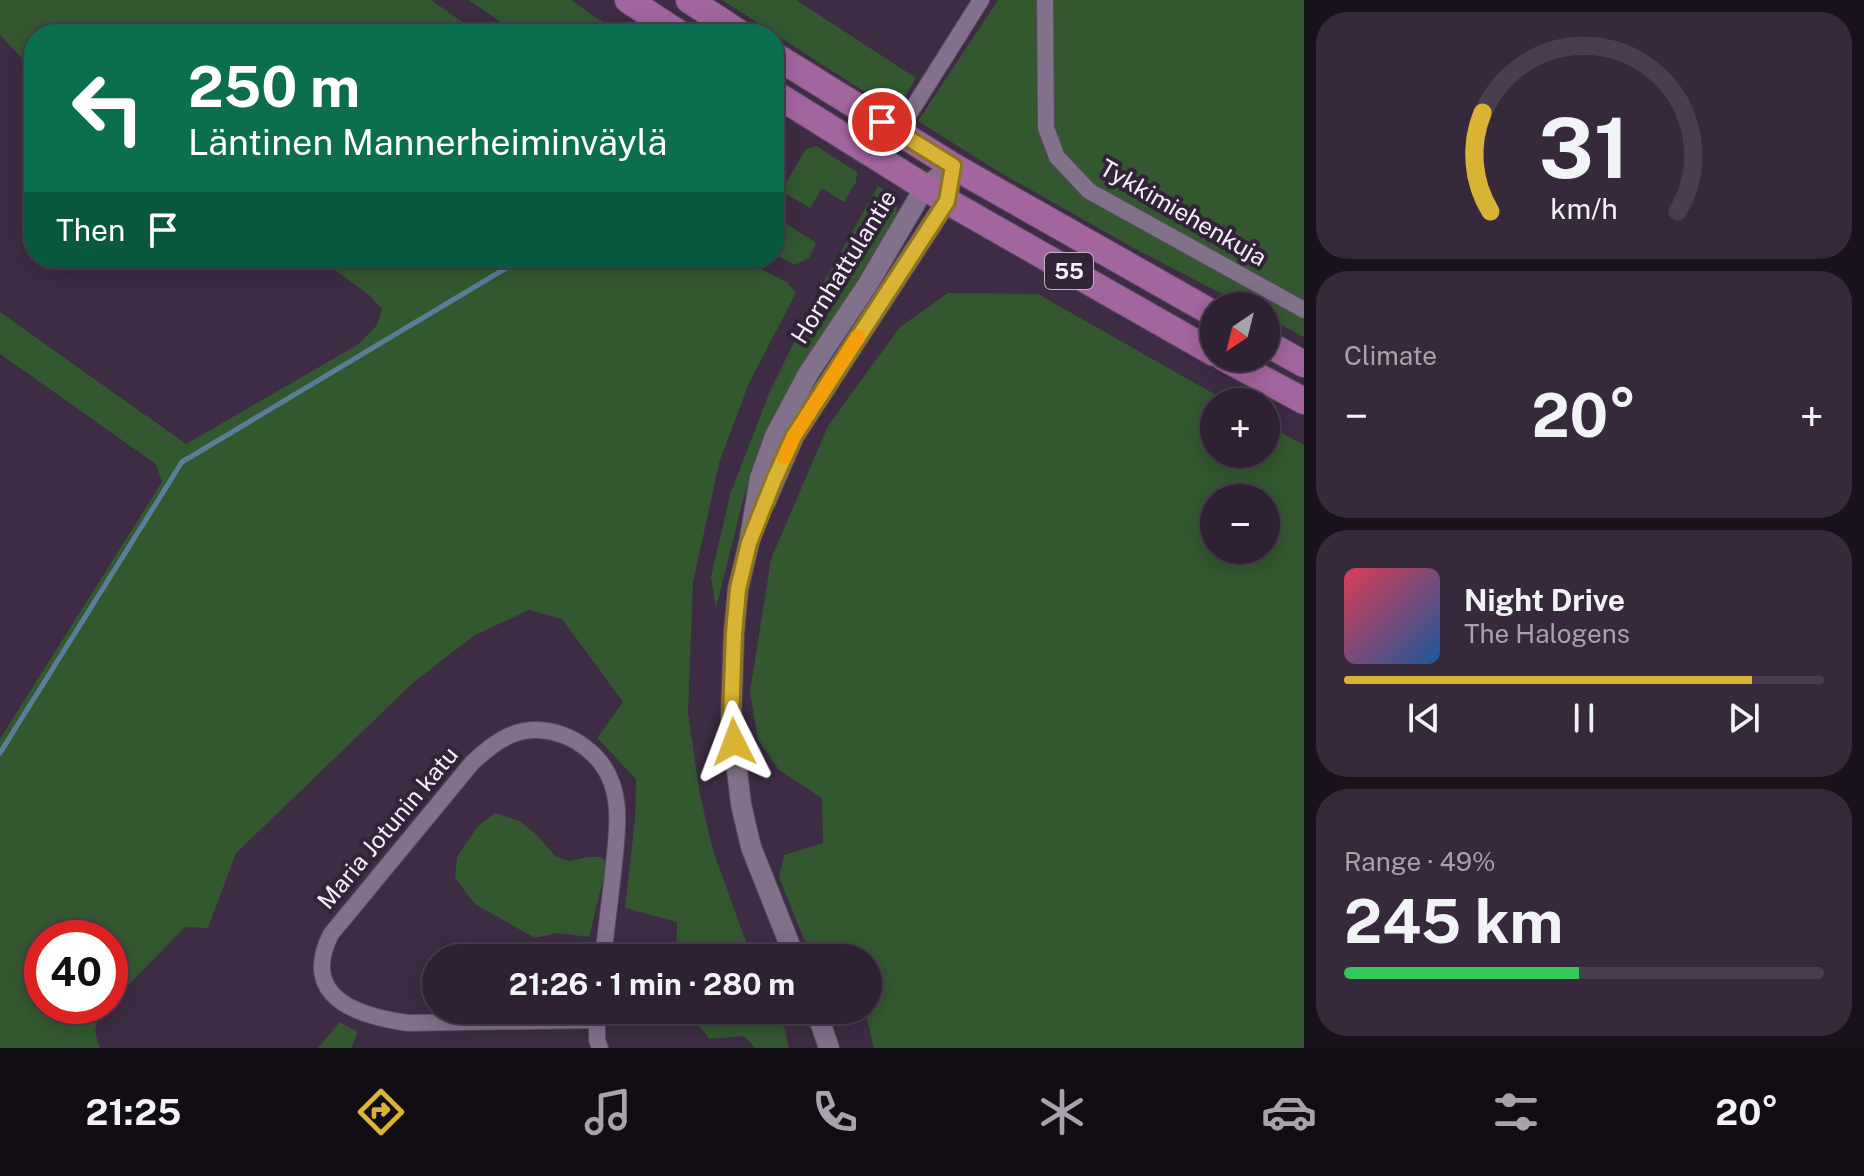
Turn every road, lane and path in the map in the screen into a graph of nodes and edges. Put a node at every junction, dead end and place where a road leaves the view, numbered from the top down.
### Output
1 (628, 0) edge
2 (689, 0) edge
3 (981, 0) edge
4 (1045, 0) edge
5 (665, 24) edge
6 (726, 24) edge
7 (784, 61) edge
8 (784, 99) edge
9 (906, 119) dead end
10 (953, 166) junction
11 (936, 194) junction
12 (1200, 306) edge
13 (1304, 310) edge
14 (1200, 345) edge
15 (1280, 351) edge
16 (1304, 364) edge
17 (1250, 372) edge
18 (1304, 401) edge
19 (605, 944) edge
20 (789, 944) edge
21 (422, 1022) edge
22 (598, 1024) edge
23 (821, 1024) edge
24 (600, 1048) edge
25 (829, 1048) edge

1 - 5 main road
2 - 6 main road
3 - 9 street
4 - 13 street, Tykkimiehenkuja
7 - 10 main road, 55
8 - 11 main road, 55
10 - 11 street, Hornhattulantie
10 - 12 main road, 55
11 - 14 main road, 55
11 - 20 street, Hornhattulantie
15 - 16 main road
17 - 18 main road
19 - 21 street, Maria Jotunin katu
22 - 24 street, Maria Jotunin katu
23 - 25 street

